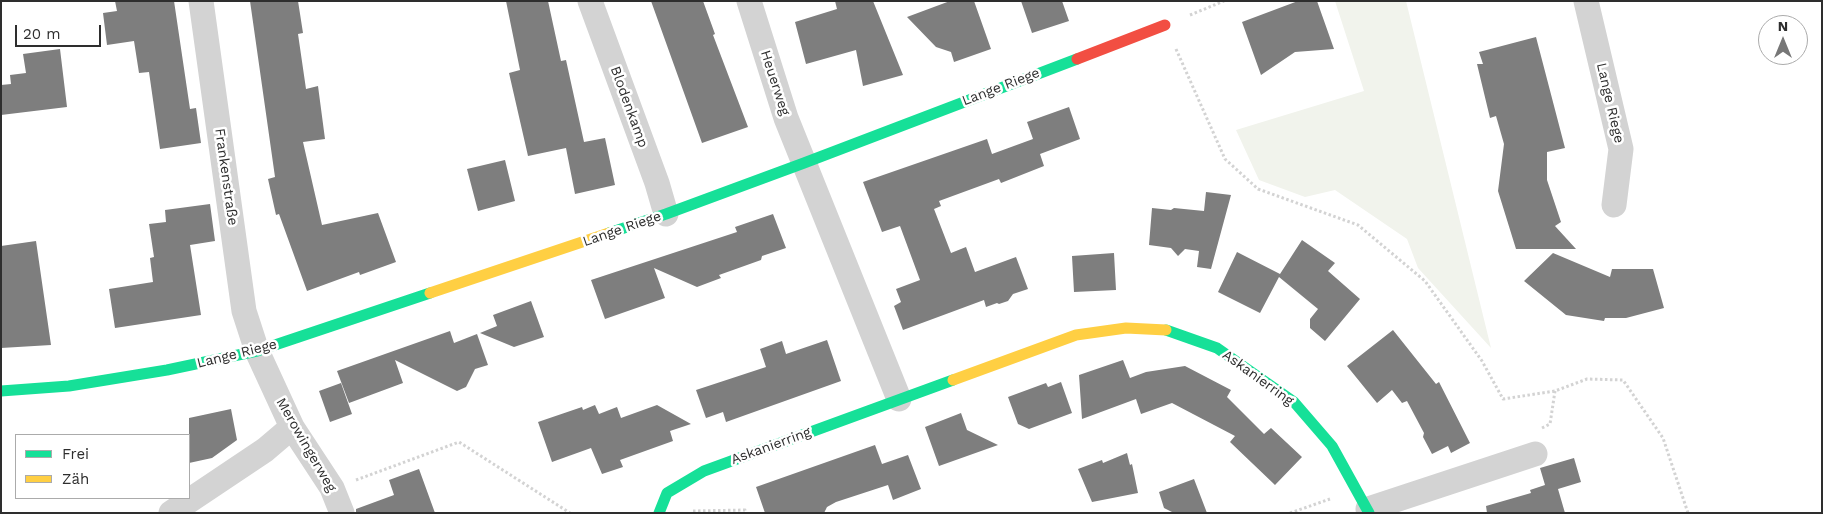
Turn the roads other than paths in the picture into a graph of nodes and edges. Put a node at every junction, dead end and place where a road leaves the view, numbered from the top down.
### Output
1 (202, 1) edge
2 (590, 1) edge
3 (749, 1) edge
4 (1586, 1) edge
5 (1165, 25) road end
6 (804, 163) junction
7 (1614, 206) dead end
8 (666, 214) junction
9 (257, 351) junction
10 (1, 391) edge
11 (899, 398) junction
12 (292, 427) junction
13 (1535, 454) road end
14 (1365, 504) edge
15 (660, 509) edge
16 (171, 513) edge
17 (342, 513) edge

1 - 9 street, Frankenstraße
2 - 8 street, Blodenkamp
3 - 6 street, Heuerweg
4 - 7 street, Lange Riege
5 - 6 street, Lange Riege
6 - 8 street, Lange Riege
6 - 11 street
8 - 9 street, Lange Riege
9 - 10 street, Lange Riege
9 - 12 street, Merowingerweg
11 - 14 street, Askanierring
11 - 15 street, Askanierring
12 - 16 street
12 - 17 street, Merowingerweg
13 - 14 street

